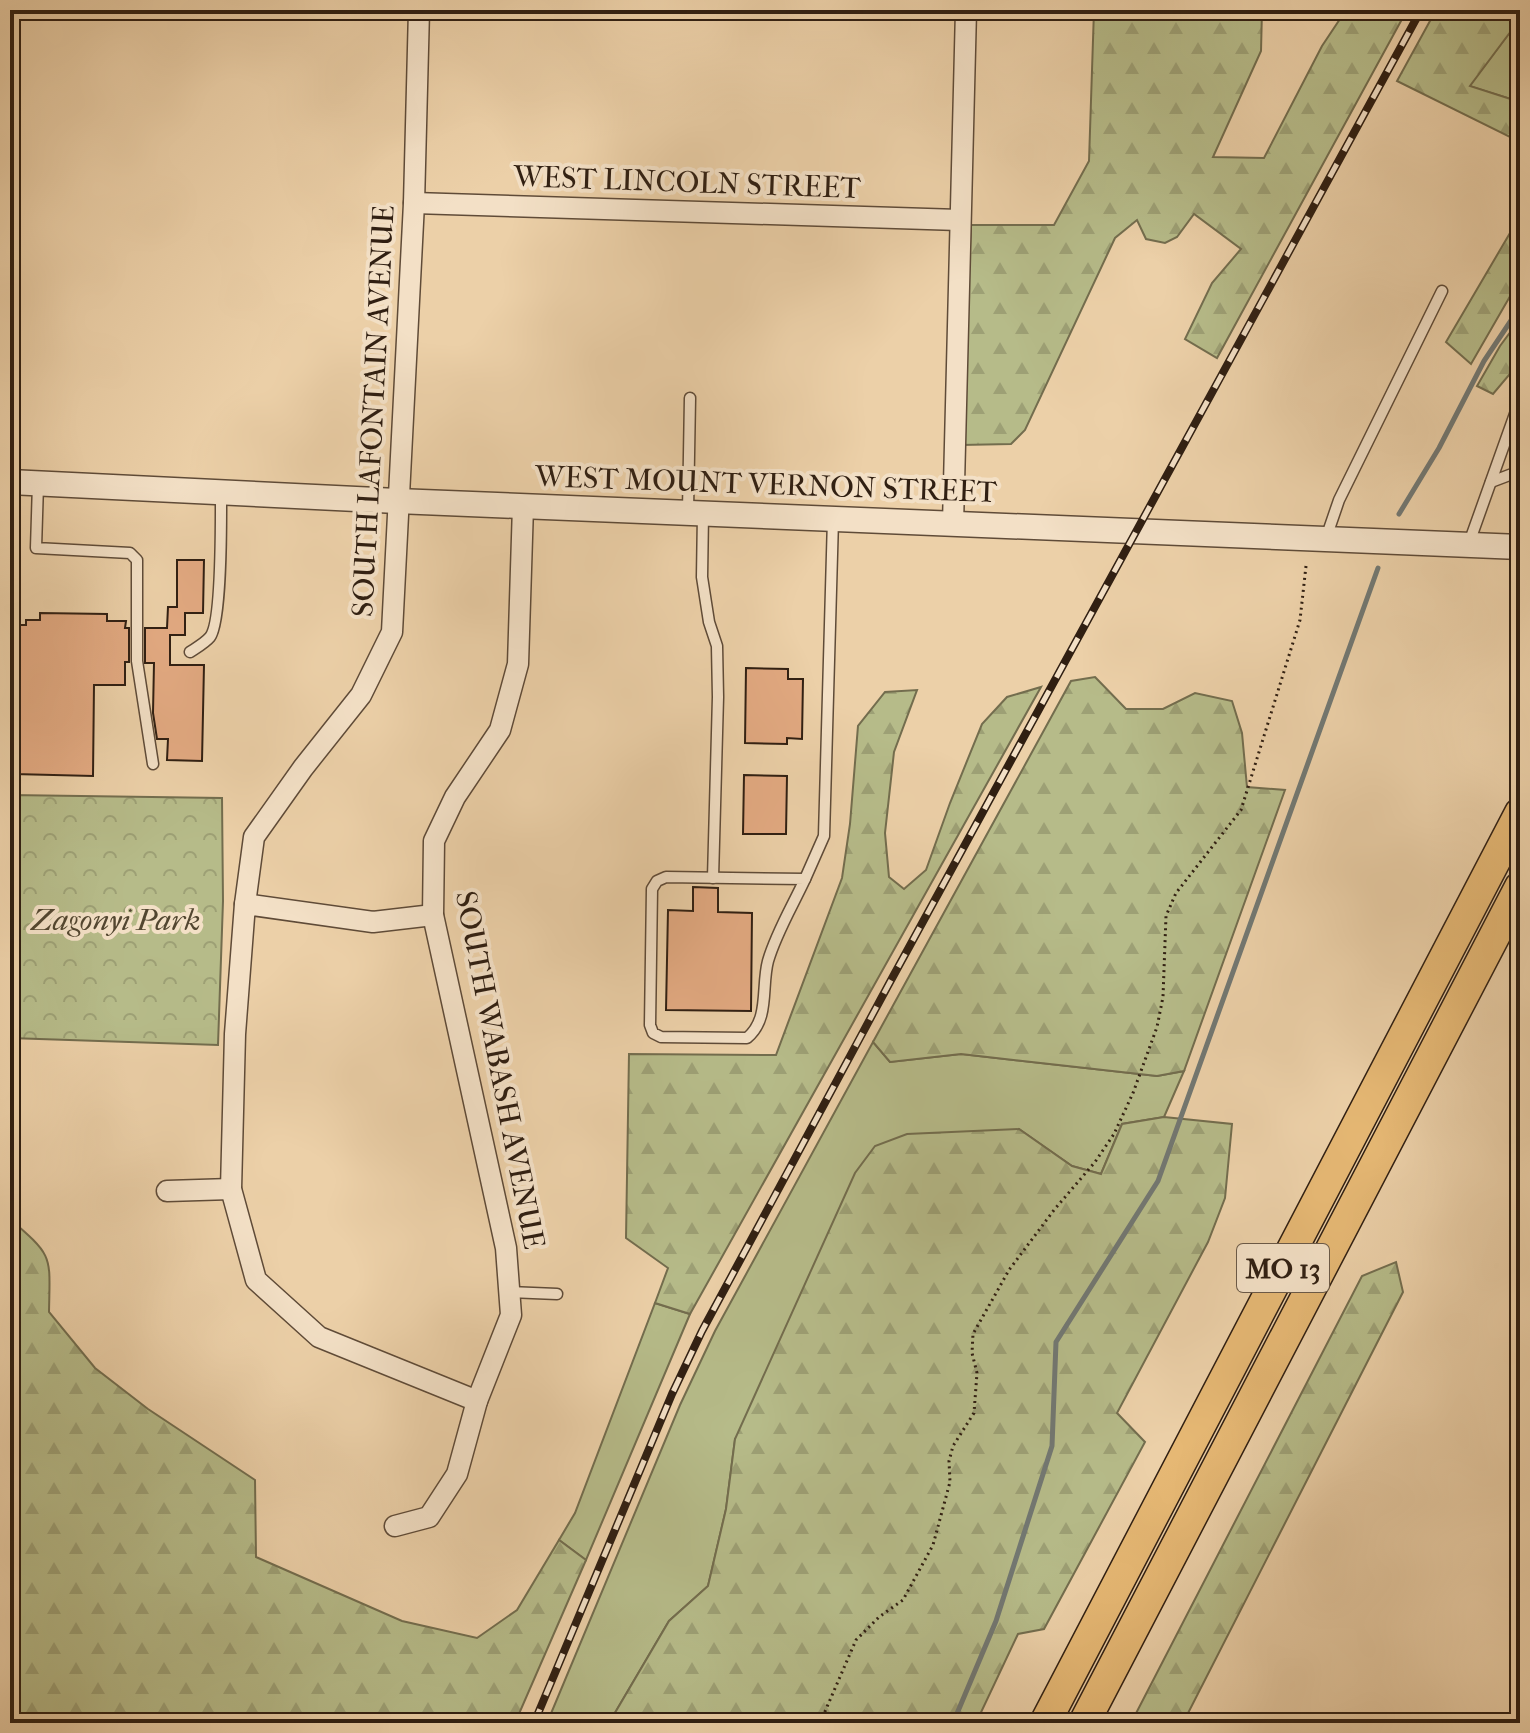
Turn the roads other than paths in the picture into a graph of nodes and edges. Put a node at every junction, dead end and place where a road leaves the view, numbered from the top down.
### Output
1 (419, 10) edge
2 (966, 10) edge
3 (414, 203) junction
4 (959, 220) junction
5 (1442, 291) dead end
6 (690, 398) dead end
7 (1520, 400) edge
8 (1520, 471) edge
9 (10, 482) edge
10 (1491, 482) junction
11 (38, 484) junction
12 (221, 493) junction
13 (397, 501) junction
14 (523, 506) junction
15 (695, 514) junction
16 (833, 519) junction
17 (953, 524) junction
18 (1325, 540) junction
19 (1469, 545) junction
20 (1520, 547) edge
21 (190, 652) dead end
22 (153, 764) dead end
23 (1520, 813) edge
24 (713, 878) junction
25 (805, 879) junction
26 (1520, 887) edge
27 (245, 904) junction
28 (433, 915) junction
29 (231, 1189) junction
30 (167, 1191) dead end
31 (509, 1292) junction
32 (557, 1294) dead end
33 (477, 1401) junction
34 (395, 1526) dead end
35 (1045, 1723) edge
36 (1084, 1723) edge

1 - 3 street, SOUTH LAFONTAIN AVENUE
2 - 4 street
3 - 4 street, WEST LINCOLN STREET
3 - 13 street, SOUTH LAFONTAIN AVENUE
4 - 17 street
5 - 18 lane
6 - 15 lane
7 - 10 lane
8 - 10 lane
9 - 11 street, WEST MOUNT VERNON STREET
10 - 19 lane
11 - 12 street, WEST MOUNT VERNON STREET
11 - 22 lane
12 - 13 street, WEST MOUNT VERNON STREET
12 - 21 lane
13 - 14 street, WEST MOUNT VERNON STREET
13 - 27 street, SOUTH LAFONTAIN AVENUE
14 - 15 street, WEST MOUNT VERNON STREET
14 - 28 street, SOUTH WABASH AVENUE
15 - 16 street, WEST MOUNT VERNON STREET
15 - 24 lane
16 - 17 street, WEST MOUNT VERNON STREET
16 - 25 lane
17 - 18 street, WEST MOUNT VERNON STREET
18 - 19 street, WEST MOUNT VERNON STREET
19 - 20 street, WEST MOUNT VERNON STREET
23 - 35 main road, MO 13
24 - 25 lane
24 - 25 lane
26 - 36 main road, MO 13
27 - 28 street
27 - 29 street, SOUTH LAFONTAIN AVENUE
28 - 31 street, SOUTH WABASH AVENUE
29 - 30 street
29 - 33 street, SOUTH LAFONTAIN AVENUE
31 - 32 lane
31 - 33 street, SOUTH WABASH AVENUE
33 - 34 street, SOUTH WABASH AVENUE

